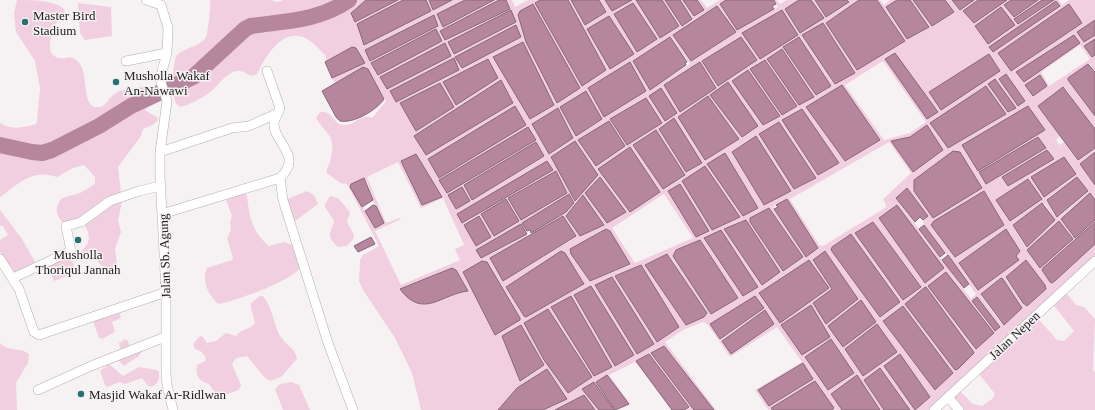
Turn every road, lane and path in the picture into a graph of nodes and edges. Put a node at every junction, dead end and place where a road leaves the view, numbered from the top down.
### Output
1 (146, 0) edge
2 (160, 3) edge
3 (167, 53) junction
4 (126, 61) dead end
5 (267, 71) dead end
6 (278, 113) junction
7 (160, 152) junction
8 (280, 178) junction
9 (160, 186) junction
10 (162, 214) junction
11 (0, 259) edge
12 (1095, 261) edge
13 (13, 278) junction
14 (166, 292) junction
15 (165, 337) junction
16 (38, 390) dead end
17 (948, 397) junction
18 (173, 410) edge
19 (353, 410) edge
20 (934, 410) edge
21 (959, 410) edge

1 - 2 street
2 - 3 street
3 - 4 street
3 - 7 street, Jalan Sb. Agung
5 - 6 street
6 - 7 street
6 - 8 street
7 - 9 street, Jalan Sb. Agung
8 - 10 street
8 - 19 street
9 - 10 street, Jalan Sb. Agung
9 - 13 street
10 - 14 street, Jalan Sb. Agung
11 - 13 street
12 - 17 street, Jalan Nepen
13 - 14 street
14 - 15 street, Jalan Sb. Agung
15 - 16 street
15 - 18 street, Jalan Sb. Agung
17 - 20 street, Jalan Nepen
17 - 21 street

